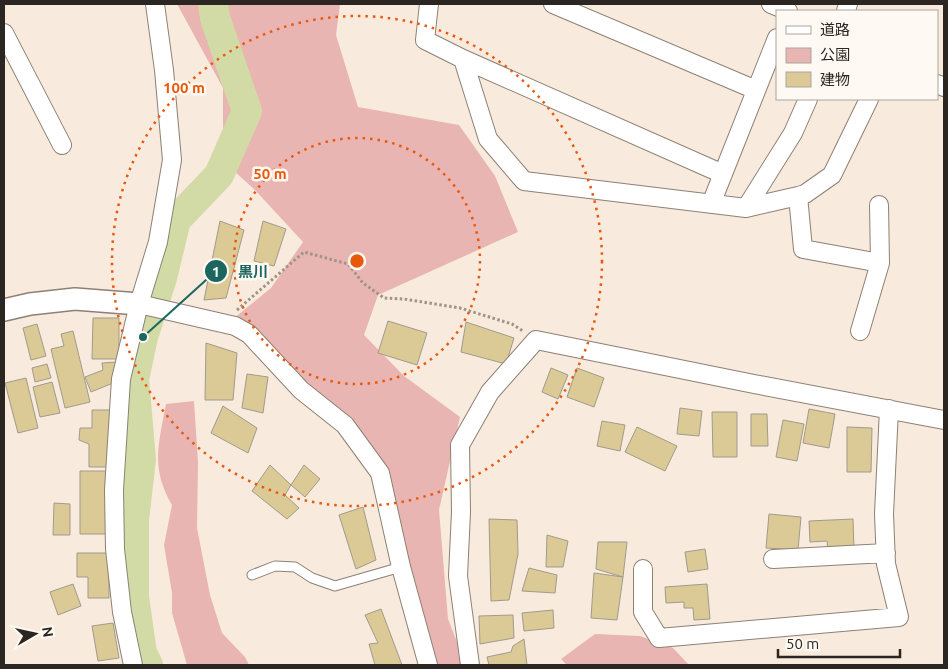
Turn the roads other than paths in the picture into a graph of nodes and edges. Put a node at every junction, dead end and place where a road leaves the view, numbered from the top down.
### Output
1 (155, 4) edge
2 (429, 4) edge
3 (553, 4) edge
4 (771, 4) edge
5 (587, 10) edge
6 (786, 10) edge
7 (4, 33) edge
8 (776, 40) edge
9 (463, 59) junction
10 (756, 90) junction
11 (808, 100) edge
12 (869, 100) edge
13 (62, 144) dead end
14 (722, 174) junction
15 (798, 196) junction
16 (710, 204) junction
17 (878, 205) dead end
18 (746, 208) junction
19 (880, 263) junction
20 (144, 305) junction
21 (4, 310) edge
22 (860, 331) dead end
23 (888, 409) junction
24 (944, 420) edge
25 (886, 553) junction
26 (773, 559) dead end
27 (400, 567) junction
28 (644, 569) dead end
29 (252, 575) dead end
30 (133, 665) edge
31 (428, 665) edge
32 (470, 665) edge

1 - 20 street
2 - 9 street
3 - 5 street
4 - 6 street
5 - 10 street
7 - 13 street
8 - 10 street
9 - 14 street
9 - 16 street
10 - 14 street
11 - 18 street
12 - 15 street
14 - 16 street
15 - 18 street
15 - 19 street
16 - 18 street
17 - 19 street
19 - 22 street
20 - 21 street
20 - 27 street
20 - 30 street
23 - 24 street
23 - 25 street
23 - 32 street
25 - 26 street
25 - 28 street
27 - 29 lane
27 - 31 street

